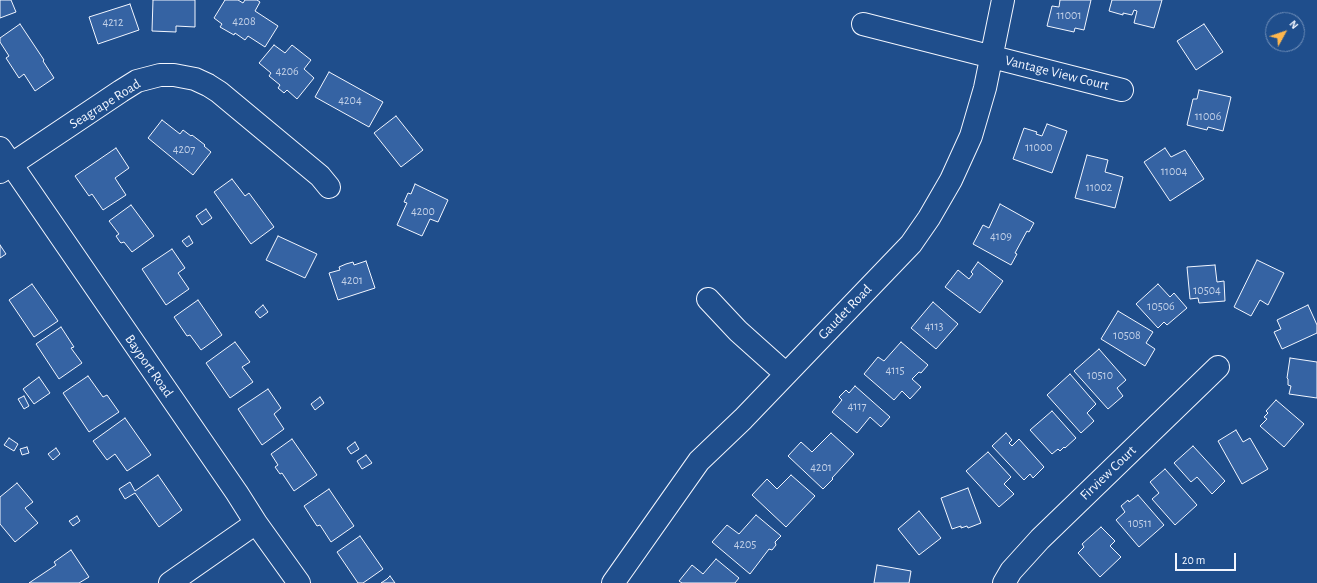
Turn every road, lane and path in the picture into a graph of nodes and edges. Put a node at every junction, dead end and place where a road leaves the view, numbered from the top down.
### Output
1 (1003, 0) edge
2 (863, 24) dead end
3 (992, 57) junction
4 (1122, 90) dead end
5 (4, 162) edge
6 (329, 187) dead end
7 (708, 300) dead end
8 (1218, 367) dead end
9 (786, 374) junction
10 (256, 523) junction
11 (170, 583) edge
12 (299, 583) edge
13 (613, 583) edge
14 (1004, 583) edge

1 - 3 street, Gaudet Road
2 - 3 street, Vantage View Court
3 - 4 street, Vantage View Court
3 - 9 street, Gaudet Road
5 - 6 street, Seagrape Road
5 - 10 street, Bayport Road
7 - 9 street
8 - 14 street, Firview Court
9 - 13 street, Gaudet Road
10 - 11 street
10 - 12 street, Bayport Road

